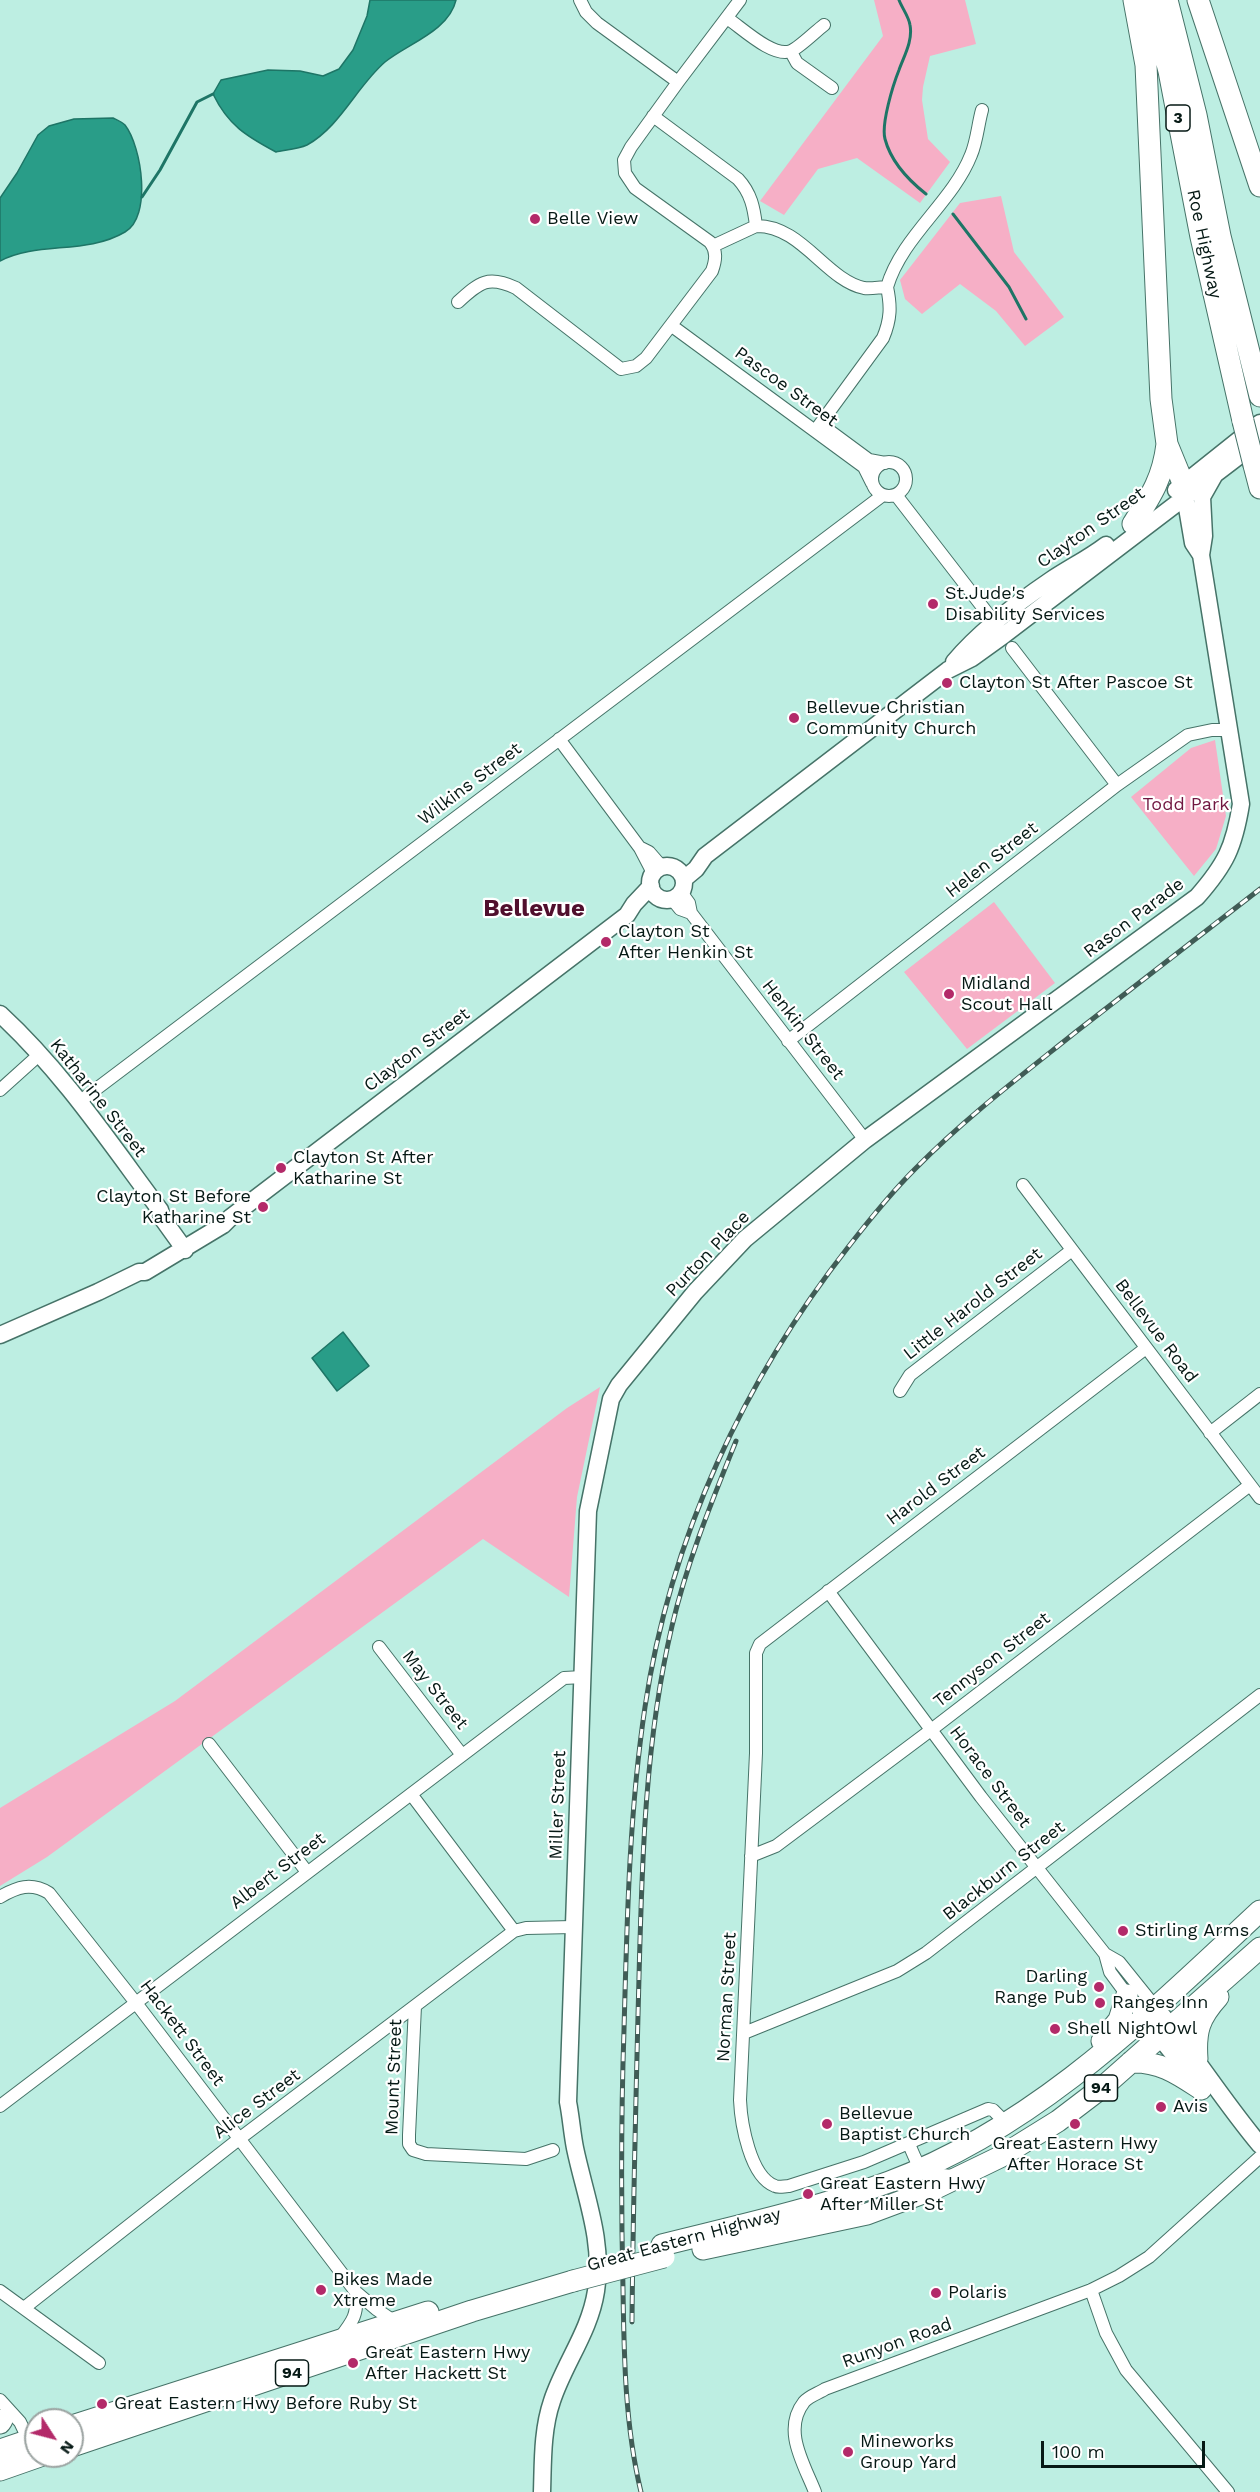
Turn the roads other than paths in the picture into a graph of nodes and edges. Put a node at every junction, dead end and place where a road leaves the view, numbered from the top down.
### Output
1 (580, 0) edge
2 (740, 0) edge
3 (1134, 0) edge
4 (1150, 0) edge
5 (1167, 0) edge
6 (1198, 0) edge
7 (727, 18) junction
8 (824, 26) dead end
9 (790, 52) junction
10 (678, 82) junction
11 (832, 88) dead end
12 (982, 110) dead end
13 (653, 116) junction
14 (1260, 186) edge
15 (756, 226) junction
16 (713, 246) junction
17 (887, 286) junction
18 (458, 302) dead end
19 (674, 323) junction
20 (1260, 396) edge
21 (1252, 422) edge
22 (818, 428) junction
23 (1260, 440) edge
24 (1167, 444) junction
25 (885, 463) junction
26 (1215, 474) junction
27 (872, 483) junction
28 (1260, 488) edge
29 (1184, 490) junction
30 (893, 494) junction
31 (1132, 524) junction
32 (1201, 555) junction
33 (1004, 631) junction
34 (1229, 730) junction
35 (559, 739) junction
36 (1117, 785) junction
37 (667, 883) junction
38 (0, 1014) edge
39 (788, 1041) junction
40 (40, 1054) junction
41 (0, 1090) edge
42 (79, 1102) junction
43 (865, 1140) junction
44 (1023, 1185) dead end
45 (185, 1245) junction
46 (1072, 1250) junction
47 (0, 1335) edge
48 (1146, 1348) junction
49 (619, 1385) joint
50 (900, 1391) dead end
51 (1260, 1394) edge
52 (1210, 1433) junction
53 (1250, 1485) junction
54 (1260, 1498) edge
55 (828, 1591) junction
56 (379, 1647) dead end
57 (756, 1658) joint
58 (583, 1677) junction
59 (1260, 1695) edge
60 (932, 1730) junction
61 (209, 1744) dead end
62 (462, 1755) junction
63 (411, 1794) junction
64 (751, 1856) junction
65 (1037, 1869) junction
66 (307, 1872) junction
67 (0, 1898) edge
68 (1260, 1911) edge
69 (573, 1927) junction
70 (514, 1931) junction
71 (1256, 1951) edge
72 (1105, 1954) junction
73 (1128, 1995) junction
74 (136, 2003) junction
75 (415, 2006) junction
76 (1150, 2013) junction
77 (1166, 2031) junction
78 (744, 2033) junction
79 (1197, 2059) junction
80 (1092, 2060) junction
81 (1131, 2062) junction
82 (1201, 2089) junction
83 (0, 2106) edge
84 (1233, 2113) junction
85 (1006, 2123) junction
86 (239, 2139) junction
87 (909, 2144) junction
88 (1260, 2145) edge
89 (553, 2150) dead end
90 (1260, 2157) edge
91 (919, 2168) junction
92 (963, 2176) junction
93 (663, 2251) junction
94 (573, 2276) junction
95 (1091, 2290) junction
96 (0, 2291) edge
97 (356, 2292) junction
98 (24, 2308) junction
99 (395, 2322) junction
100 (338, 2340) junction
101 (99, 2363) dead end
102 (84, 2422) edge
103 (16, 2436) edge
104 (84, 2442) edge
105 (0, 2470) edge
106 (542, 2492) edge
107 (815, 2492) edge
108 (1228, 2492) edge

1 - 10 street
2 - 7 street
3 - 24 highway
4 - 21 highway, Roe Highway / 3
5 - 20 highway, Roe Highway / 3
6 - 14 highway
7 - 9 street
7 - 10 street
8 - 9 street
9 - 11 street
10 - 13 street
12 - 17 street
13 - 15 street
13 - 16 street
15 - 16 street
15 - 17 street
16 - 19 street
17 - 22 street
18 - 19 street
19 - 22 street, Pascoe Street
21 - 28 highway, Roe Highway / 3, bridge
21 - 29 main road, Clayton Street
22 - 25 street, Pascoe Street
22 - 27 street, Pascoe Street
23 - 26 main road, Clayton Street
24 - 29 highway
24 - 31 highway
25 - 27 street
25 - 30 street
26 - 29 main road, Clayton Street
26 - 32 main road, Rason Parade
27 - 30 street
29 - 31 main road, Clayton Street
29 - 32 main road, Rason Parade
29 - 33 main road, Clayton Street
30 - 33 street
30 - 35 street, Wilkins Street
31 - 33 main road, Clayton Street
32 - 34 main road, Rason Parade
33 - 36 street
33 - 37 main road, Clayton Street
34 - 36 street, Helen Street
34 - 43 main road, Rason Parade
35 - 37 street, Henkin Street
35 - 42 street, Wilkins Street
36 - 39 street, Helen Street
37 - 39 street, Henkin Street
37 - 45 main road, Clayton Street
38 - 40 main road, Katharine Street
39 - 43 street, Henkin Street
40 - 41 street
40 - 42 main road, Katharine Street
42 - 45 main road, Katharine Street
43 - 49 main road, Purton Place
44 - 46 street, Bellevue Road
45 - 47 main road, Clayton Street
46 - 48 street, Bellevue Road
46 - 50 street, Little Harold Street
48 - 52 street, Bellevue Road
48 - 55 street, Harold Street
49 - 58 main road, Miller Street
51 - 52 street
52 - 53 street, Bellevue Road
53 - 54 street, Bellevue Road
53 - 60 street, Tennyson Street
55 - 57 street, Harold Street
55 - 60 street, Horace Street
56 - 62 street, May Street
57 - 64 street, Norman Street
58 - 62 street, Albert Street
58 - 69 main road, Miller Street
59 - 65 street, Blackburn Street
60 - 64 street, Tennyson Street
60 - 65 street, Horace Street
61 - 66 street
62 - 63 street, Albert Street
63 - 66 street, Albert Street
63 - 70 street
64 - 78 street, Norman Street
65 - 72 street, Horace Street
65 - 78 street, Blackburn Street
66 - 74 street, Albert Street
67 - 74 street, Hackett Street
68 - 76 highway, Great Eastern Highway / 94
69 - 70 street
69 - 106 main road, Miller Street
70 - 75 street, Alice Street
71 - 77 highway, Great Eastern Highway / 94
71 - 79 highway
72 - 73 street, Horace Street
72 - 76 street, Horace Street
73 - 76 street, Horace Street
73 - 80 highway
74 - 83 street, Albert Street
74 - 86 street, Hackett Street
75 - 86 street, Alice Street
75 - 89 street, Mount Street
76 - 77 main road
76 - 80 highway, Great Eastern Highway / 94
77 - 79 main road
77 - 81 highway, Great Eastern Highway / 94
77 - 82 main road
78 - 87 street, Norman Street
79 - 84 main road
80 - 85 highway, Great Eastern Highway / 94
81 - 82 highway
81 - 92 highway, Great Eastern Highway / 94
82 - 84 main road
84 - 88 main road
85 - 87 street, Norman Street
85 - 91 highway, Great Eastern Highway / 94
86 - 97 street, Hackett Street
86 - 98 street, Alice Street
87 - 91 street
90 - 95 street, Runyon Road
91 - 92 street
91 - 93 highway, Great Eastern Highway / 94
92 - 93 highway, Great Eastern Highway / 94
93 - 94 highway, Great Eastern Highway / 94, bridge
94 - 99 highway, Great Eastern Highway / 94
94 - 104 highway, Great Eastern Highway / 94
95 - 107 street, Runyon Road
95 - 108 street
96 - 98 street
97 - 99 street, Hackett Street
97 - 100 street
98 - 101 street
99 - 100 highway, Great Eastern Highway / 94
100 - 102 highway, Great Eastern Highway / 94
103 - 105 highway

